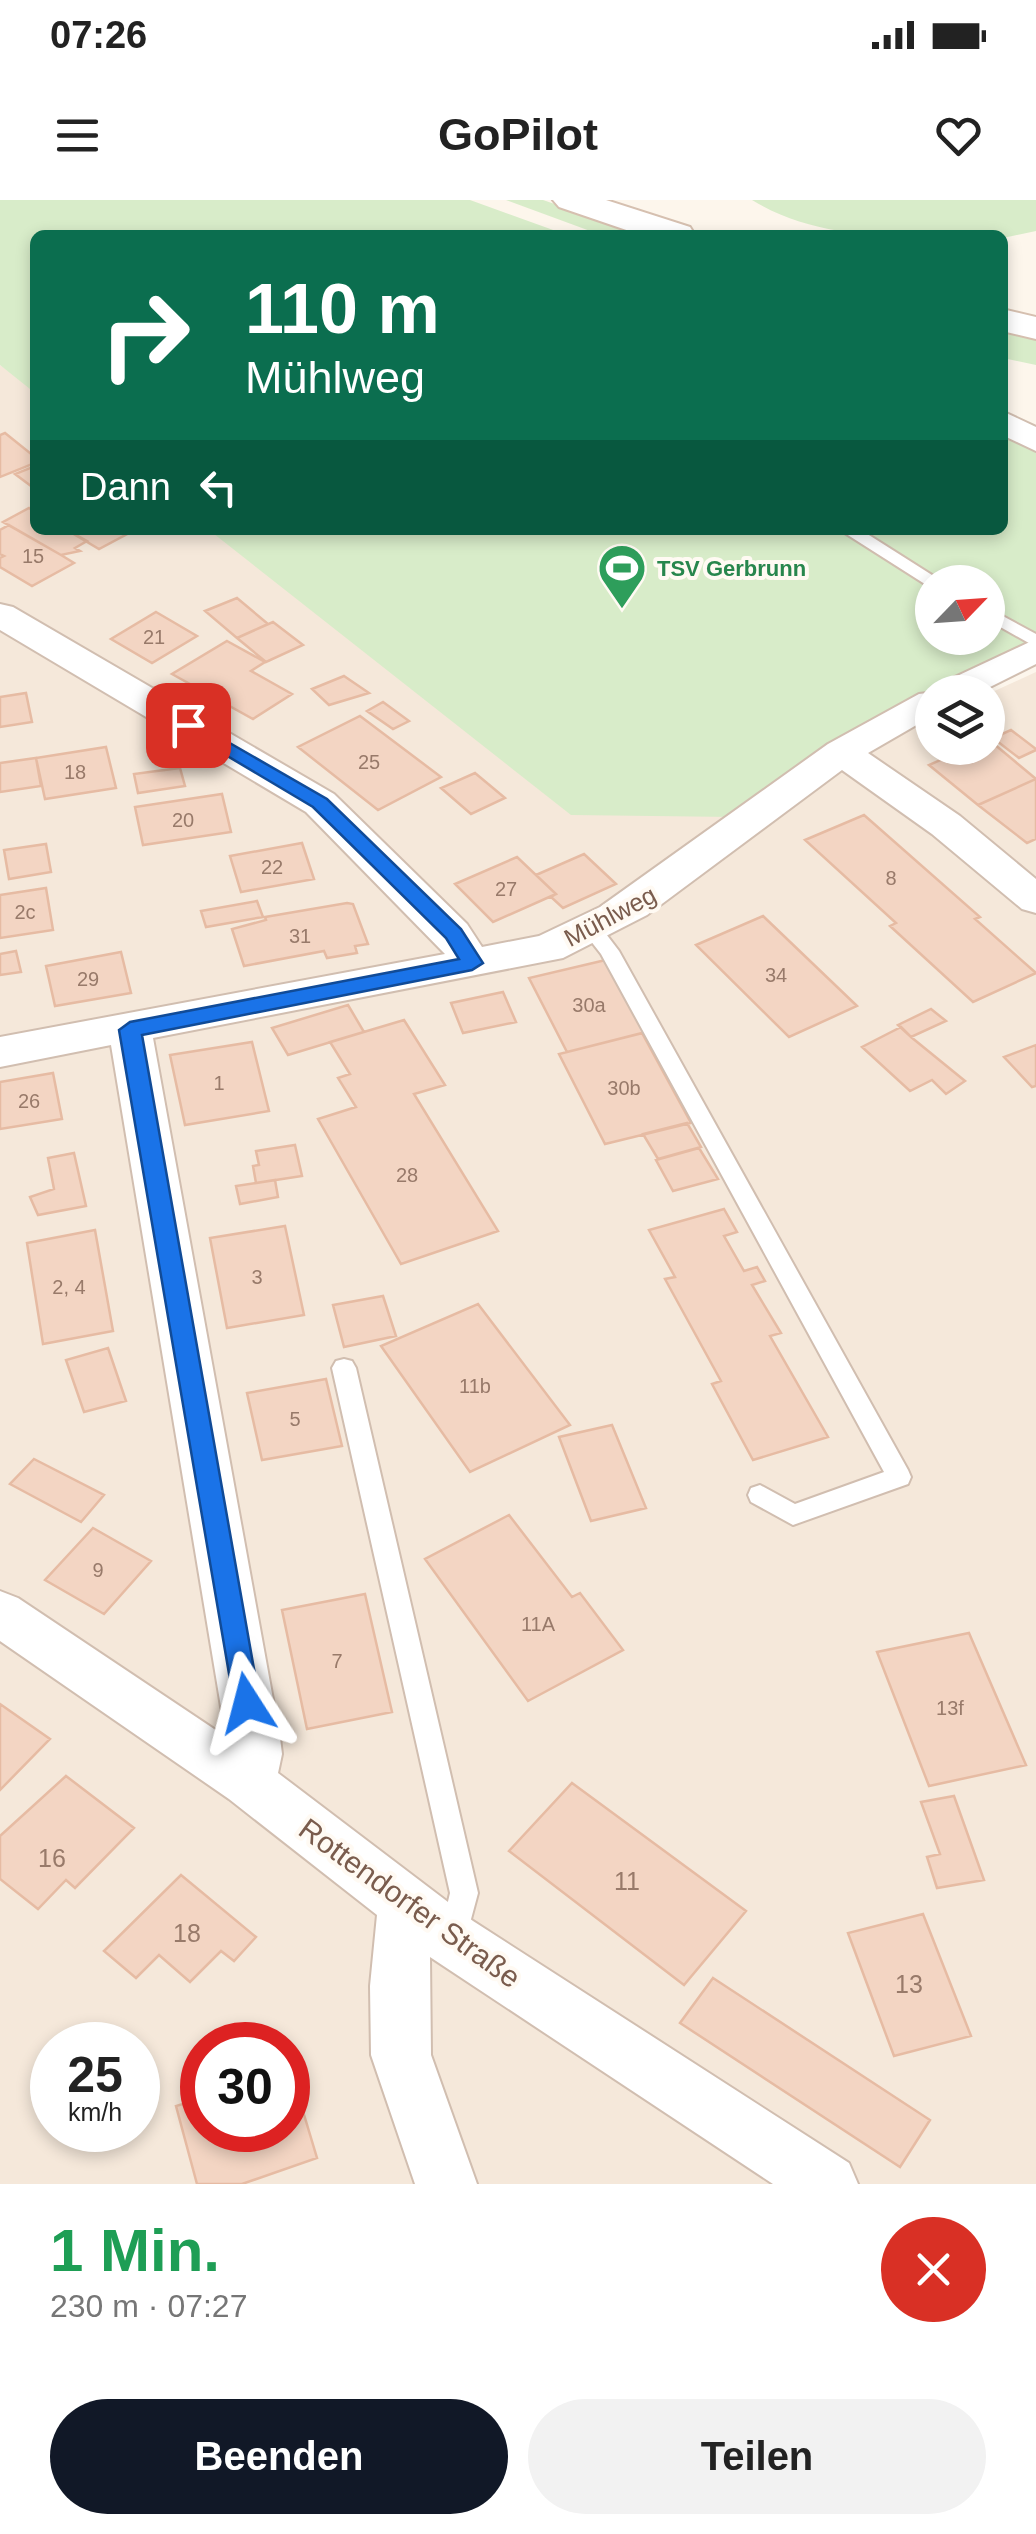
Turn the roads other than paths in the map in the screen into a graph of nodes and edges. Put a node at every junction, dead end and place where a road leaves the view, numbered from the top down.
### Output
1 (571, 200) edge
2 (662, 230) edge
3 (1008, 321) edge
4 (1036, 328) edge
5 (1008, 425) edge
6 (1036, 441) edge
7 (858, 535) edge
8 (915, 570) edge
9 (0, 615) edge
10 (1005, 623) edge
11 (1036, 642) edge
12 (1036, 650) edge
13 (987, 675) edge
14 (915, 711) edge
15 (841, 752) junction
16 (1036, 900) edge
17 (592, 931) junction
18 (472, 963) junction
19 (130, 1030) junction
20 (0, 1052) edge
21 (344, 1368) dead end
22 (760, 1494) dead end
23 (0, 1613) edge
24 (248, 1782) junction
25 (406, 1906) junction
26 (453, 1940) junction
27 (446, 2184) edge
28 (827, 2184) edge

1 - 2 street
3 - 4 street
5 - 6 street
7 - 8 lane
9 - 18 street
10 - 11 lane
12 - 13 street
14 - 15 street, Mühlweg
15 - 16 street
15 - 17 street, Mühlweg
17 - 18 street, Mühlweg
17 - 22 lane
18 - 19 street, Mühlweg
19 - 20 street, Mühlweg
19 - 24 street
21 - 26 lane
23 - 24 street, Rottendorfer Straße
24 - 25 street, Rottendorfer Straße
25 - 26 street, Rottendorfer Straße
25 - 27 street
26 - 28 street, Rottendorfer Straße

